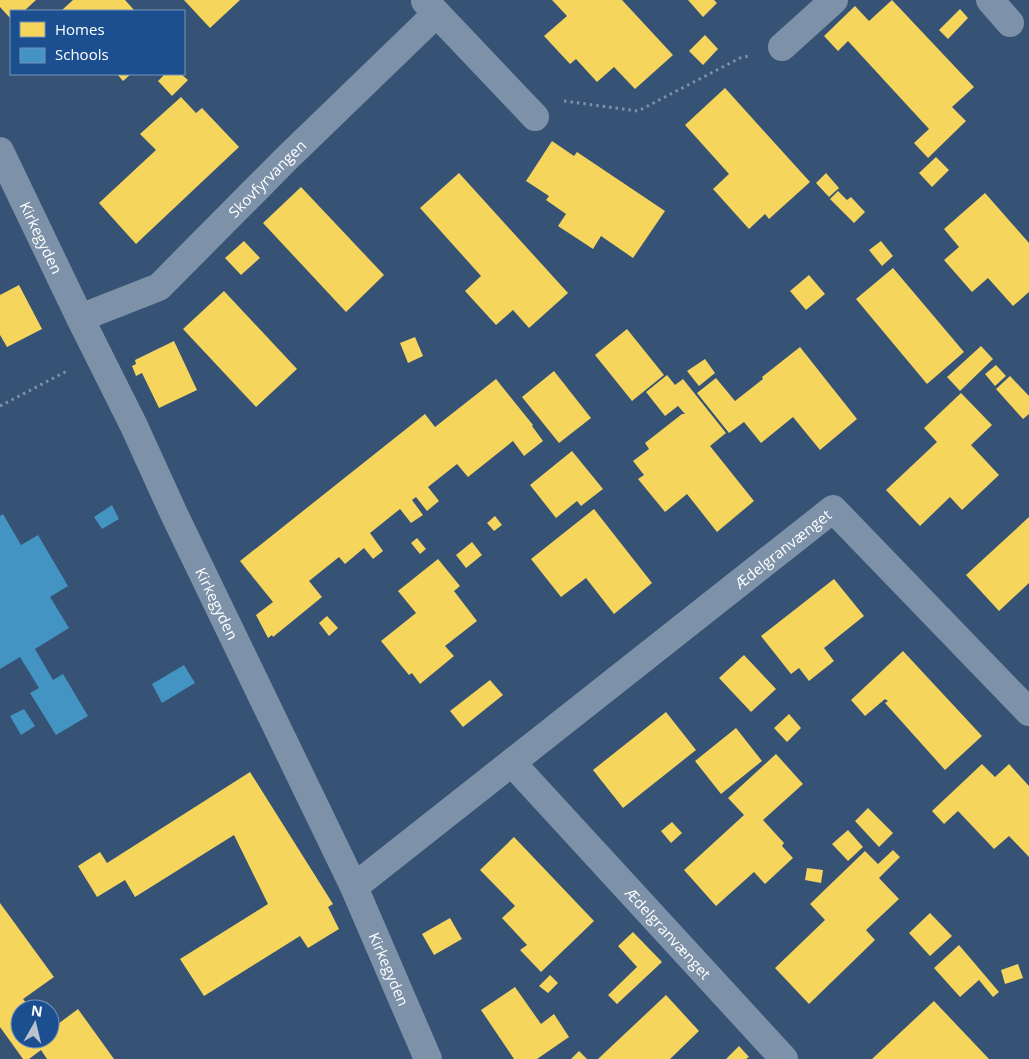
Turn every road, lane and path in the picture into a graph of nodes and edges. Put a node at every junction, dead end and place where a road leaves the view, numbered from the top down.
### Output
1 (834, 0) edge
2 (990, 0) edge
3 (430, 7) edge
4 (1010, 23) dead end
5 (782, 47) joint
6 (514, 95) junction
7 (535, 117) dead end
8 (0, 151) edge
9 (80, 318) junction
10 (98, 354) junction
11 (0, 406) edge
12 (1029, 712) edge
13 (512, 763) junction
14 (354, 887) junction
15 (428, 1059) edge
16 (784, 1059) edge

1 - 5 street
2 - 4 street
3 - 6 street, Skovfyrvangen
3 - 9 street, Skovfyrvangen
5 - 6 path
6 - 7 street, Skovfyrvangen
8 - 9 street, Kirkegyden
9 - 10 street, Kirkegyden
10 - 11 path
10 - 14 street, Kirkegyden
12 - 13 street, Ædelgranvænget
13 - 14 street, Ædelgranvænget
13 - 16 street, Ædelgranvænget
14 - 15 street, Kirkegyden

